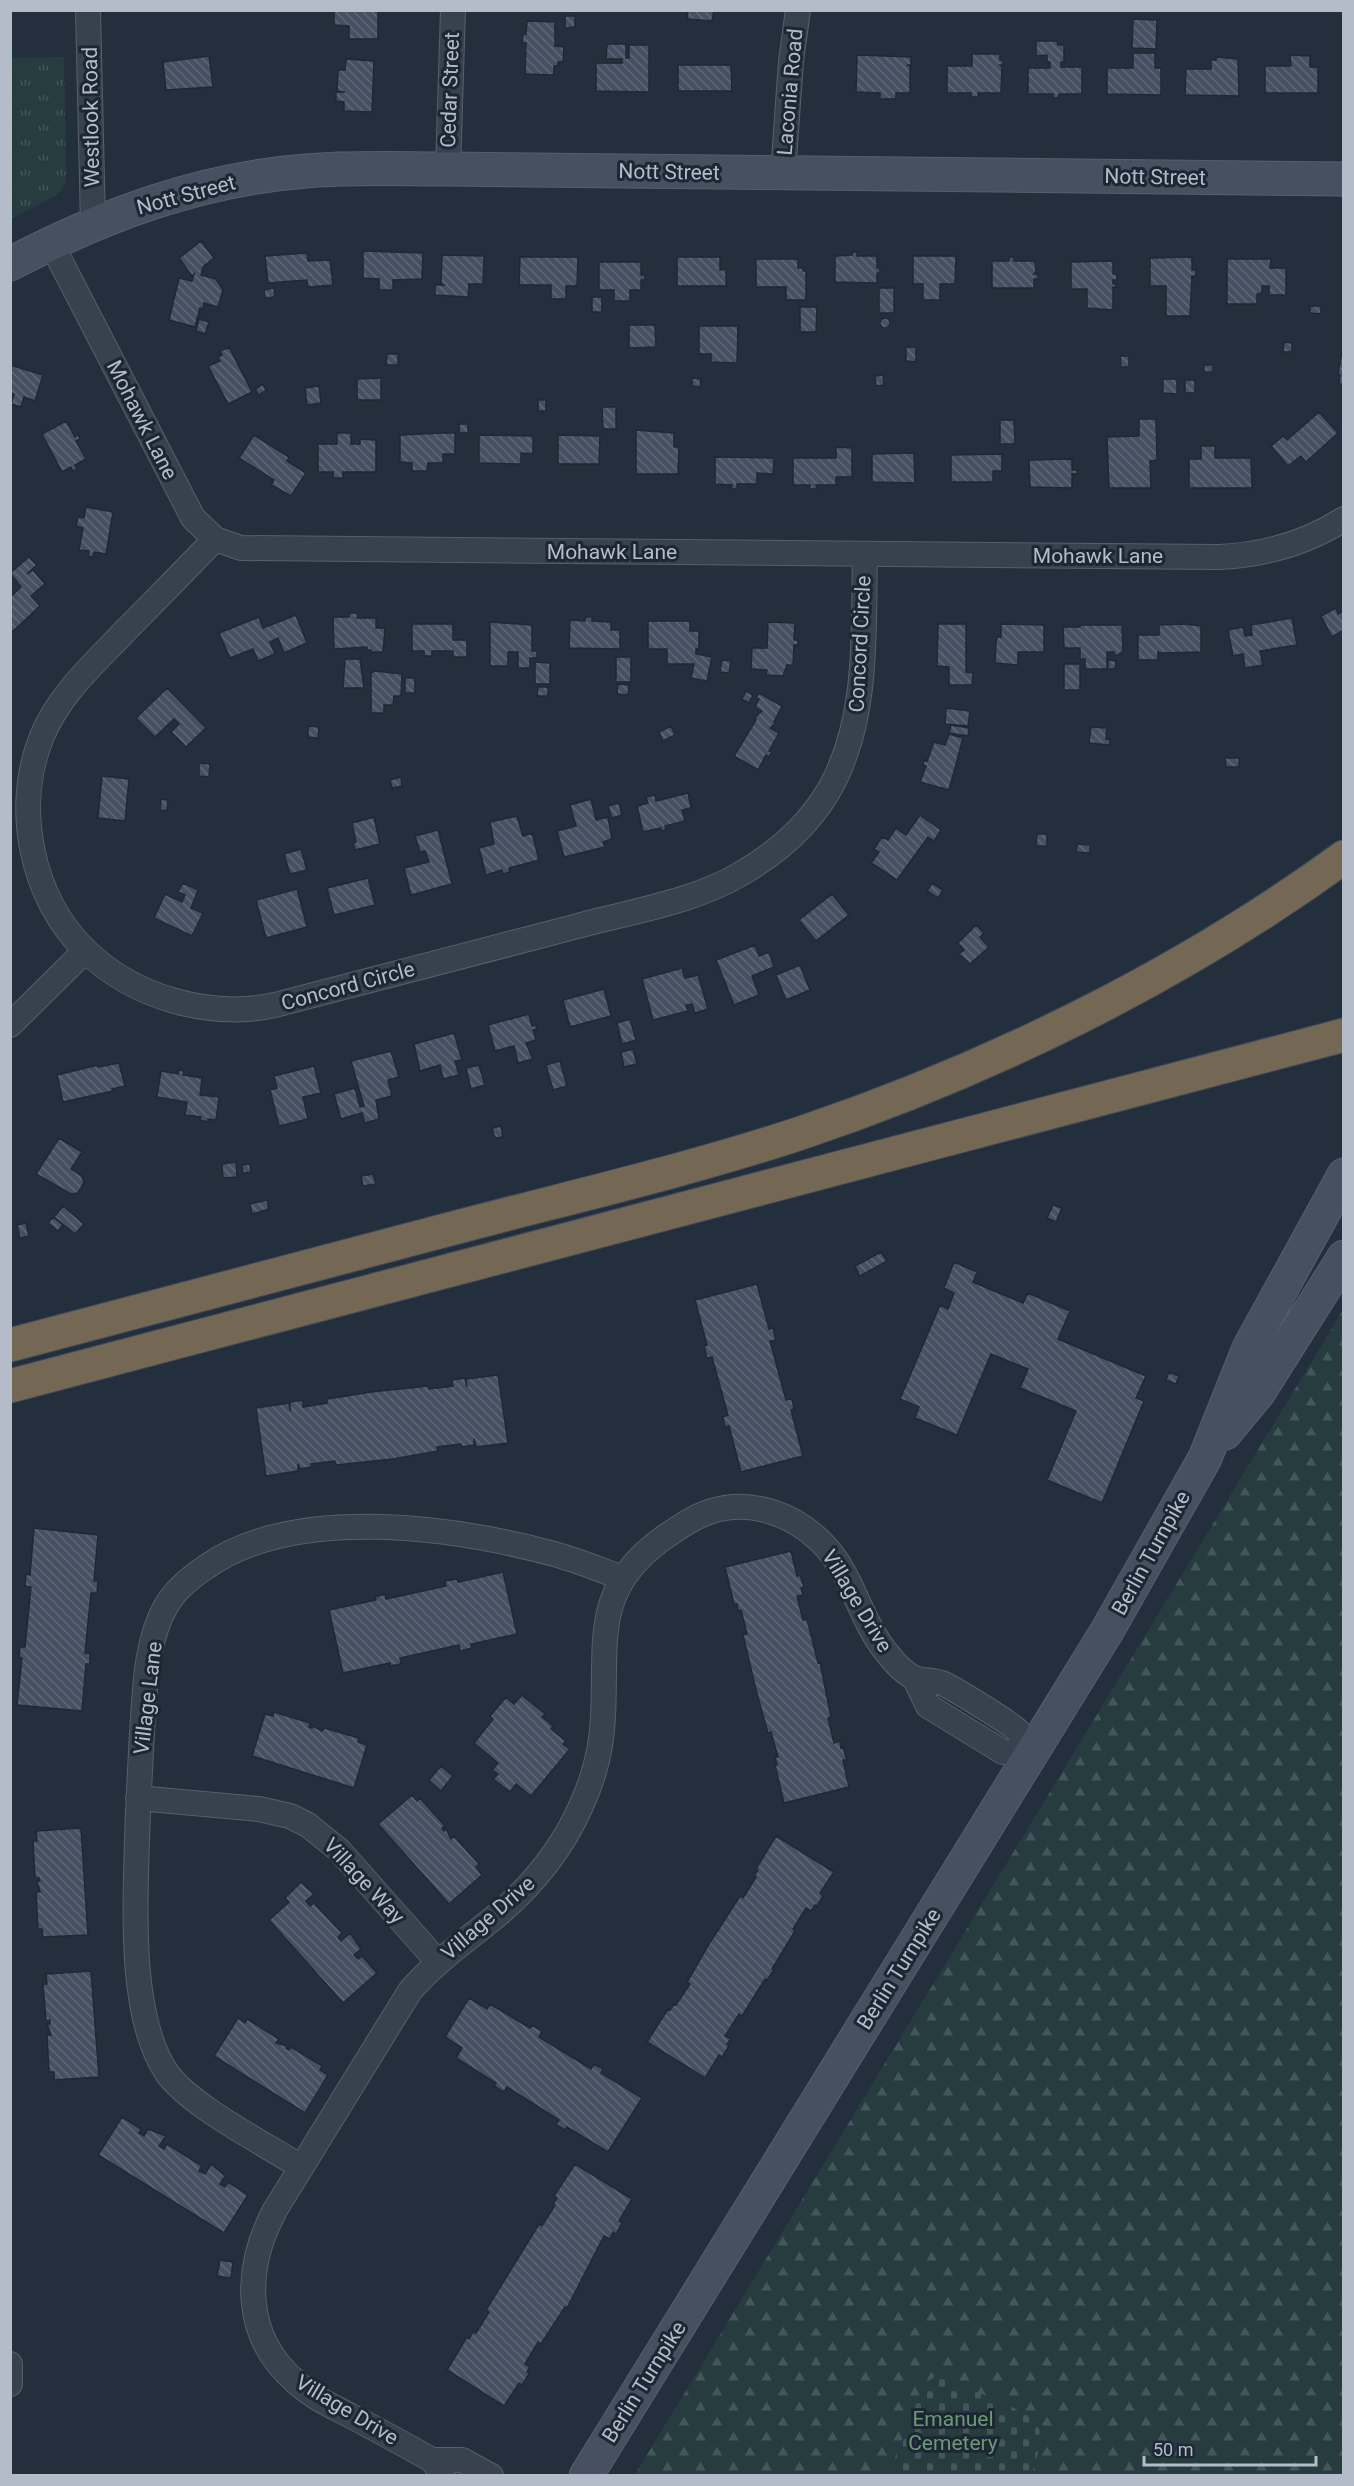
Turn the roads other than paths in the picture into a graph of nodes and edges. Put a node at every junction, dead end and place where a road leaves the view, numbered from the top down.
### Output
1 (88, 10) edge
2 (453, 10) edge
3 (798, 10) edge
4 (448, 169) junction
5 (783, 173) junction
6 (1344, 179) edge
7 (93, 224) junction
8 (51, 243) junction
9 (10, 264) edge
10 (1344, 519) edge
11 (215, 539) junction
12 (865, 554) junction
13 (1344, 857) edge
14 (85, 951) junction
15 (10, 1024) edge
16 (1344, 1035) edge
17 (1344, 1175) edge
18 (1344, 1257) edge
19 (10, 1345) edge
20 (10, 1386) edge
21 (1205, 1458) junction
22 (623, 1578) junction
23 (1031, 1753) junction
24 (138, 1798) junction
25 (438, 1962) junction
26 (301, 2167) junction
27 (10, 2364) edge
28 (10, 2384) edge
29 (437, 2468) edge
30 (491, 2475) edge
31 (586, 2475) edge

1 - 7 street, Westlook Road
2 - 4 street, Cedar Street
3 - 5 street, Laconia Road
4 - 5 main road, Nott Street
4 - 7 main road, Nott Street
5 - 6 main road, Nott Street
7 - 8 main road, Nott Street
8 - 9 main road, Nott Street
8 - 11 street, Mohawk Lane
10 - 12 street, Mohawk Lane
11 - 12 street, Mohawk Lane
11 - 14 street, Concord Circle
12 - 14 street, Concord Circle
13 - 19 highway
14 - 15 street
16 - 20 highway
17 - 21 main road, Berlin Turnpike
18 - 21 main road, Berlin Turnpike
21 - 23 main road, Berlin Turnpike
22 - 23 street, Village Drive
22 - 24 street, Village Lane
22 - 25 street, Village Drive
23 - 31 main road, Berlin Turnpike
24 - 25 street, Village Way
24 - 26 street, Village Lane
25 - 26 street, Village Drive
26 - 29 street, Village Drive
27 - 28 street
29 - 30 street, Village Drive

